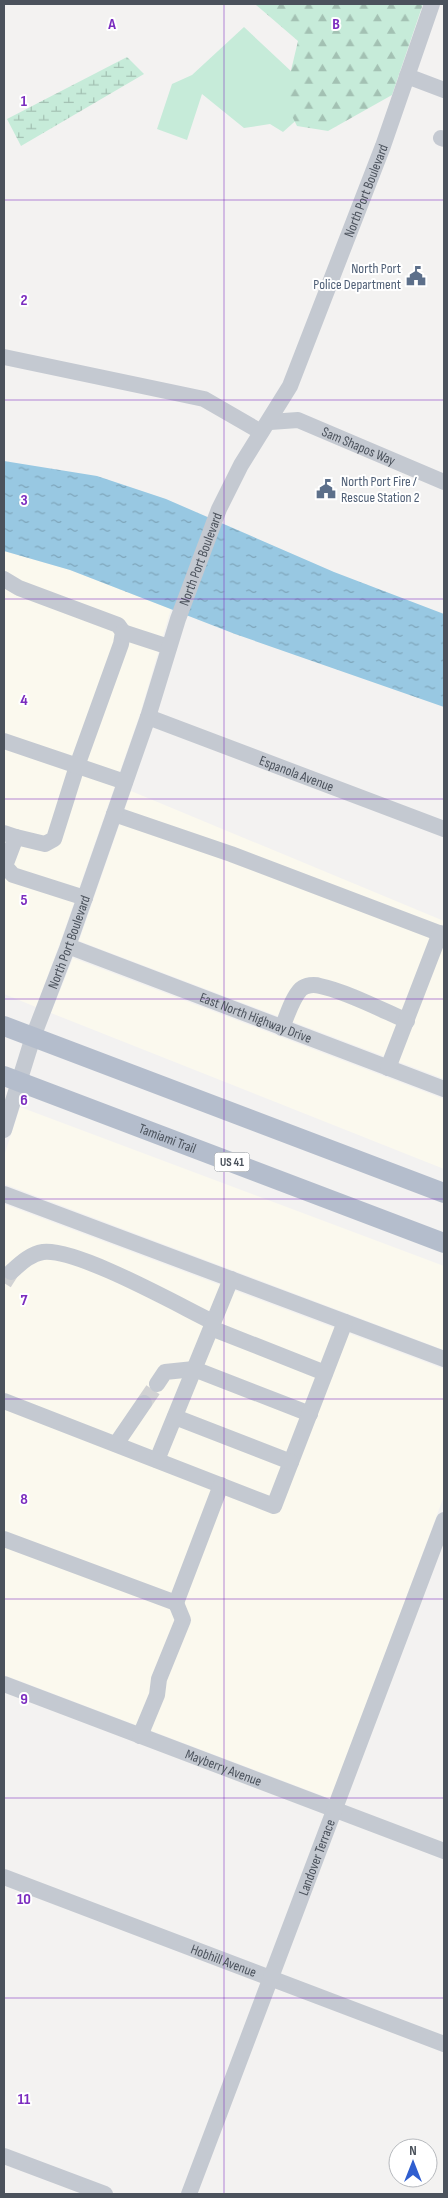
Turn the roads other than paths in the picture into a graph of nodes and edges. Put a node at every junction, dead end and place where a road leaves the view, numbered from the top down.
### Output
1 (432, 4) edge
2 (407, 76) junction
3 (444, 90) edge
4 (4, 357) edge
5 (266, 426) junction
6 (444, 482) edge
7 (4, 579) edge
8 (123, 632) junction
9 (169, 647) junction
10 (148, 717) junction
11 (4, 742) edge
12 (77, 766) junction
13 (125, 782) junction
14 (114, 814) junction
15 (444, 829) edge
16 (10, 835) edge
17 (85, 898) junction
18 (442, 934) edge
19 (68, 946) junction
20 (407, 1020) junction
21 (4, 1026) edge
22 (282, 1028) junction
23 (33, 1037) junction
24 (388, 1068) junction
25 (12, 1079) edge
26 (444, 1089) edge
27 (4, 1130) edge
28 (444, 1193) edge
29 (4, 1194) edge
30 (444, 1243) edge
31 (11, 1272) tunnel mouth
32 (231, 1279) junction
33 (345, 1322) junction
34 (212, 1325) junction
35 (444, 1359) edge
36 (194, 1369) junction
37 (325, 1373) junction
38 (157, 1384) tunnel mouth
39 (4, 1401) edge
40 (144, 1403) tunnel mouth
41 (310, 1414) junction
42 (175, 1417) junction
43 (116, 1444) junction
44 (157, 1460) junction
45 (291, 1462) junction
46 (221, 1485) junction
47 (444, 1520) edge
48 (4, 1539) edge
49 (176, 1603) junction
50 (4, 1684) edge
51 (140, 1736) junction
52 (335, 1810) junction
53 (444, 1851) edge
54 (4, 1876) edge
55 (271, 1978) junction
56 (444, 2044) edge
57 (4, 2156) edge
58 (105, 2194) edge
59 (189, 2194) edge

1 - 2 street, North Port Boulevard
2 - 3 street
2 - 5 street, North Port Boulevard
4 - 5 street
5 - 6 street, Sam Shapos Way
5 - 9 street, North Port Boulevard
7 - 8 street
8 - 9 street
8 - 12 street
9 - 10 street, North Port Boulevard
10 - 13 street, North Port Boulevard
10 - 15 street, Espanola Avenue
11 - 12 street
12 - 13 street
12 - 16 street
13 - 14 street, North Port Boulevard
14 - 17 street, North Port Boulevard
14 - 18 street
16 - 17 street
17 - 19 street, North Port Boulevard
18 - 20 street
19 - 22 street, East North Highway Drive
19 - 23 street, North Port Boulevard
20 - 22 street
20 - 24 street
21 - 23 main road
22 - 24 street, East North Highway Drive
23 - 25 street, North Port Boulevard
23 - 28 main road
24 - 26 street, East North Highway Drive
25 - 27 street, North Port Boulevard
25 - 30 main road, Tamiami Trail / US 41
29 - 32 street
31 - 34 street
32 - 33 street
32 - 34 street
33 - 35 street
33 - 37 street
34 - 36 street
34 - 37 street
36 - 38 street
36 - 41 street
36 - 42 street
37 - 41 street
39 - 43 street
40 - 43 street
41 - 45 street
42 - 44 street
42 - 45 street
43 - 44 street
44 - 46 street
45 - 46 street
46 - 49 street
47 - 52 street, Landover Terrace
48 - 49 street
49 - 51 street
50 - 51 street, Mayberry Avenue
51 - 52 street, Mayberry Avenue
52 - 53 street, Mayberry Avenue
52 - 55 street, Landover Terrace
54 - 55 street, Hobhill Avenue
55 - 56 street, Hobhill Avenue
55 - 59 street, Landover Terrace
57 - 58 street

